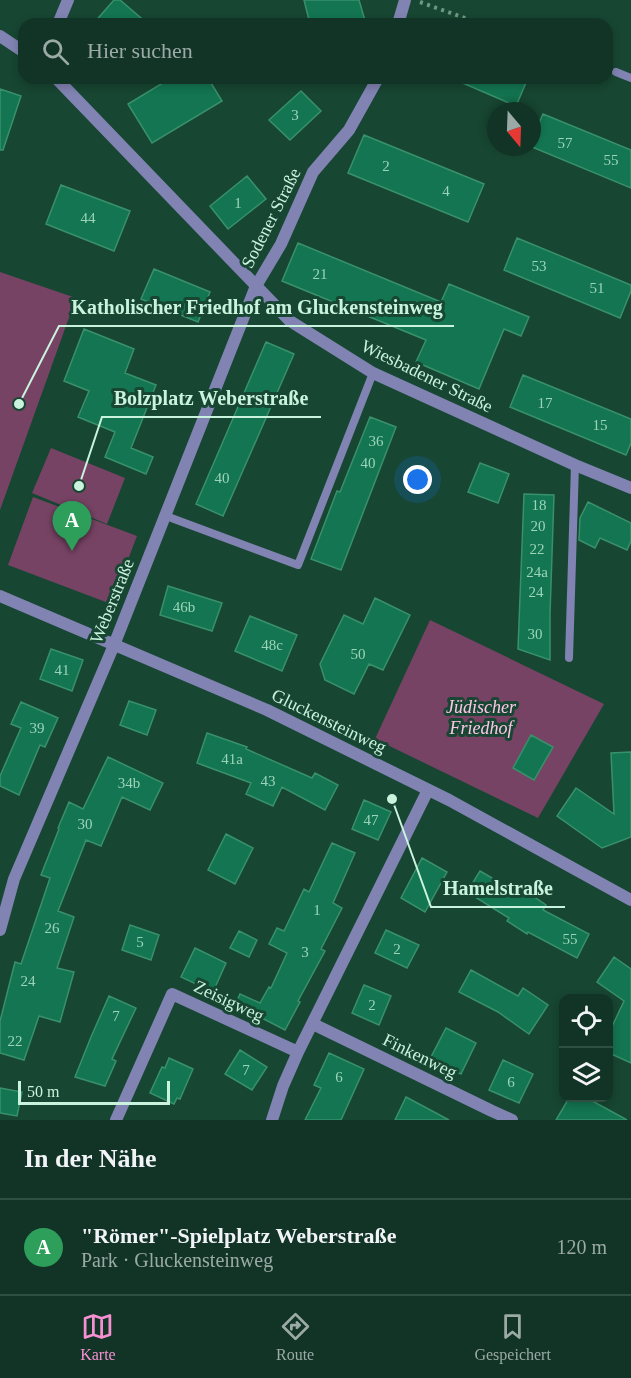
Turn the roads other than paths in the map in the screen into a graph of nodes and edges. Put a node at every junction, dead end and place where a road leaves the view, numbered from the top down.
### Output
1 (68, 0) edge
2 (405, 0) edge
3 (60, 18) edge
4 (400, 18) edge
5 (0, 36) edge
6 (18, 48) edge
7 (616, 72) dead end
8 (631, 78) edge
9 (62, 84) edge
10 (375, 84) edge
11 (256, 285) junction
12 (373, 373) junction
13 (575, 465) junction
14 (631, 488) edge
15 (166, 516) junction
16 (0, 596) edge
17 (114, 645) junction
18 (569, 658) dead end
19 (428, 790) junction
20 (631, 900) edge
21 (0, 930) edge
22 (313, 1024) junction
23 (298, 1052) junction
24 (490, 1116) edge
25 (116, 1120) edge
26 (272, 1120) edge
27 (512, 1120) edge

1 - 3 street
2 - 4 street
5 - 6 street
7 - 8 lane
9 - 11 street, Wiesbadener Straße
10 - 11 street, Sodener Straße
11 - 12 street, Wiesbadener Straße
11 - 15 street, Weberstraße
12 - 13 street, Wiesbadener Straße
12 - 15 lane
13 - 14 street, Wiesbadener Straße
13 - 18 lane
15 - 17 street, Weberstraße
16 - 17 street, Gluckensteinweg
17 - 19 street, Gluckensteinweg
17 - 21 street, Weberstraße
19 - 20 street, Gluckensteinweg
19 - 22 street
22 - 23 street
22 - 24 street, Finkenweg
23 - 25 street, Zeisigweg
23 - 26 street
24 - 27 street, Finkenweg

